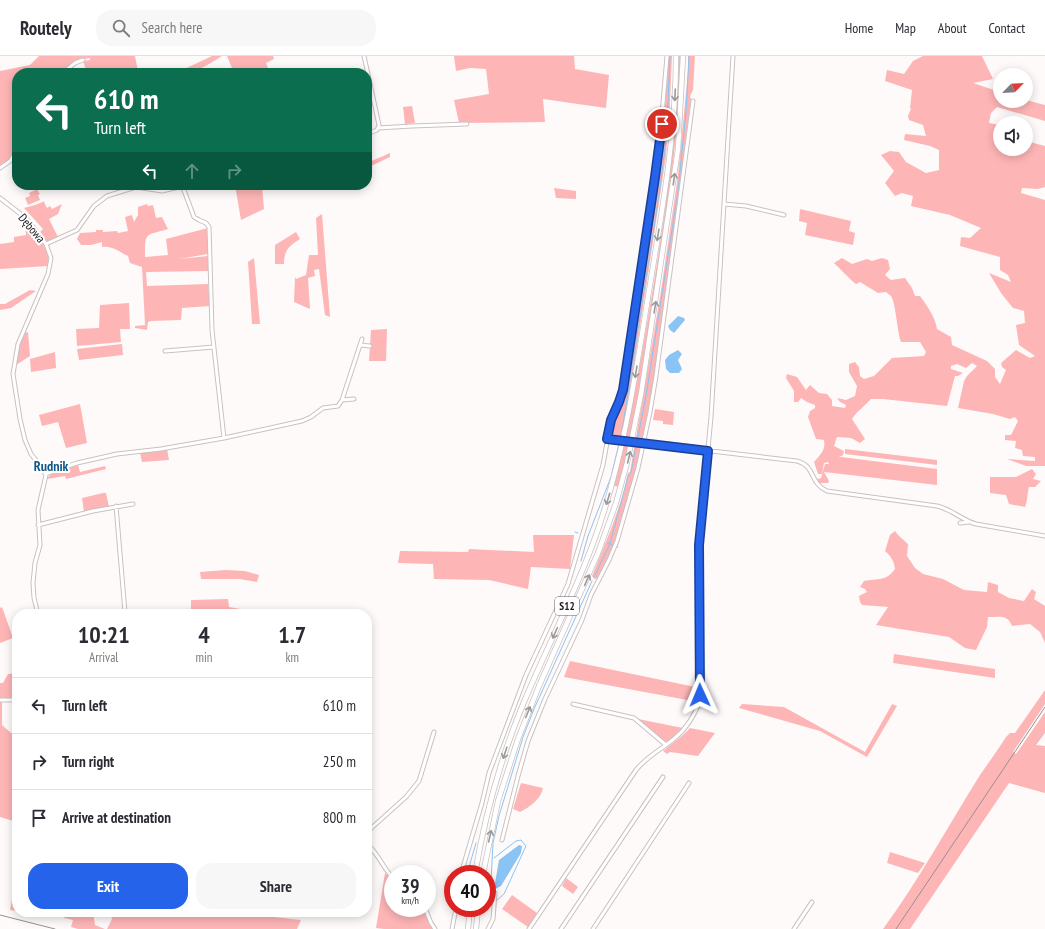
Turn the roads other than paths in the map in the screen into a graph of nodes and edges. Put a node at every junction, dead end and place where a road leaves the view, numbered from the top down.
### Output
1 (364, 56) edge
2 (666, 56) edge
3 (676, 56) edge
4 (683, 56) edge
5 (733, 56) edge
6 (83, 60) dead end
7 (69, 68) edge
8 (367, 68) edge
9 (372, 93) edge
10 (693, 101) dead end
11 (467, 124) dead end
12 (378, 128) junction
13 (372, 133) edge
14 (12, 157) edge
15 (0, 168) edge
16 (128, 190) edge
17 (153, 190) edge
18 (166, 190) edge
19 (184, 190) edge
20 (0, 198) edge
21 (724, 204) junction
22 (784, 215) dead end
23 (46, 244) junction
24 (362, 339) dead end
25 (360, 345) junction
26 (370, 346) dead end
27 (214, 347) junction
28 (165, 351) dead end
29 (354, 399) dead end
30 (342, 400) junction
31 (224, 438) junction
32 (607, 439) junction
33 (708, 451) junction
34 (45, 474) junction
35 (133, 504) dead end
36 (116, 506) junction
37 (969, 522) junction
38 (960, 523) dead end
39 (38, 524) junction
40 (1045, 536) edge
41 (37, 609) edge
42 (125, 609) edge
43 (0, 700) edge
44 (12, 700) edge
45 (573, 704) dead end
46 (434, 732) dead end
47 (666, 745) junction
48 (663, 777) dead end
49 (689, 783) dead end
50 (372, 828) edge
51 (502, 840) dead end
52 (372, 849) edge
53 (464, 865) edge
54 (477, 865) edge
55 (485, 865) edge
56 (384, 867) edge
57 (812, 902) dead end
58 (429, 917) edge
59 (454, 917) edge
60 (469, 917) edge
61 (477, 917) edge
62 (493, 917) edge
63 (435, 929) edge
64 (452, 929) edge
65 (468, 929) edge
66 (476, 929) edge
67 (488, 929) edge
68 (529, 929) edge
69 (561, 929) edge
70 (593, 929) edge
71 (794, 929) edge

1 - 8 street
2 - 32 street
3 -> 54 highway, S12
55 -> 4 highway, S12
5 - 21 street
6 - 7 street
9 - 12 street
10 - 51 street
11 - 12 street
12 - 13 street
14 - 15 street
16 - 23 street
17 - 18 street
19 - 27 street
20 - 23 street, Dębowa
21 - 22 street
21 - 33 street
23 - 34 street, Dębowa
24 - 25 street
25 - 26 street
25 - 30 street
27 - 28 street
27 - 31 street
29 - 30 street
30 - 31 street
31 - 34 street
32 - 33 street, bridge
32 - 53 street
33 - 37 street
33 - 47 street
34 - 39 street
35 - 36 street
36 - 39 street
36 - 42 street
37 - 38 street
37 - 40 street
39 - 41 street
43 - 44 street
45 - 47 street
46 - 50 street
47 - 68 street
48 - 69 street
49 - 70 street
52 - 56 street
57 - 71 street
58 - 63 street
59 - 64 street
60 - 65 highway
61 - 66 highway
62 - 67 street

